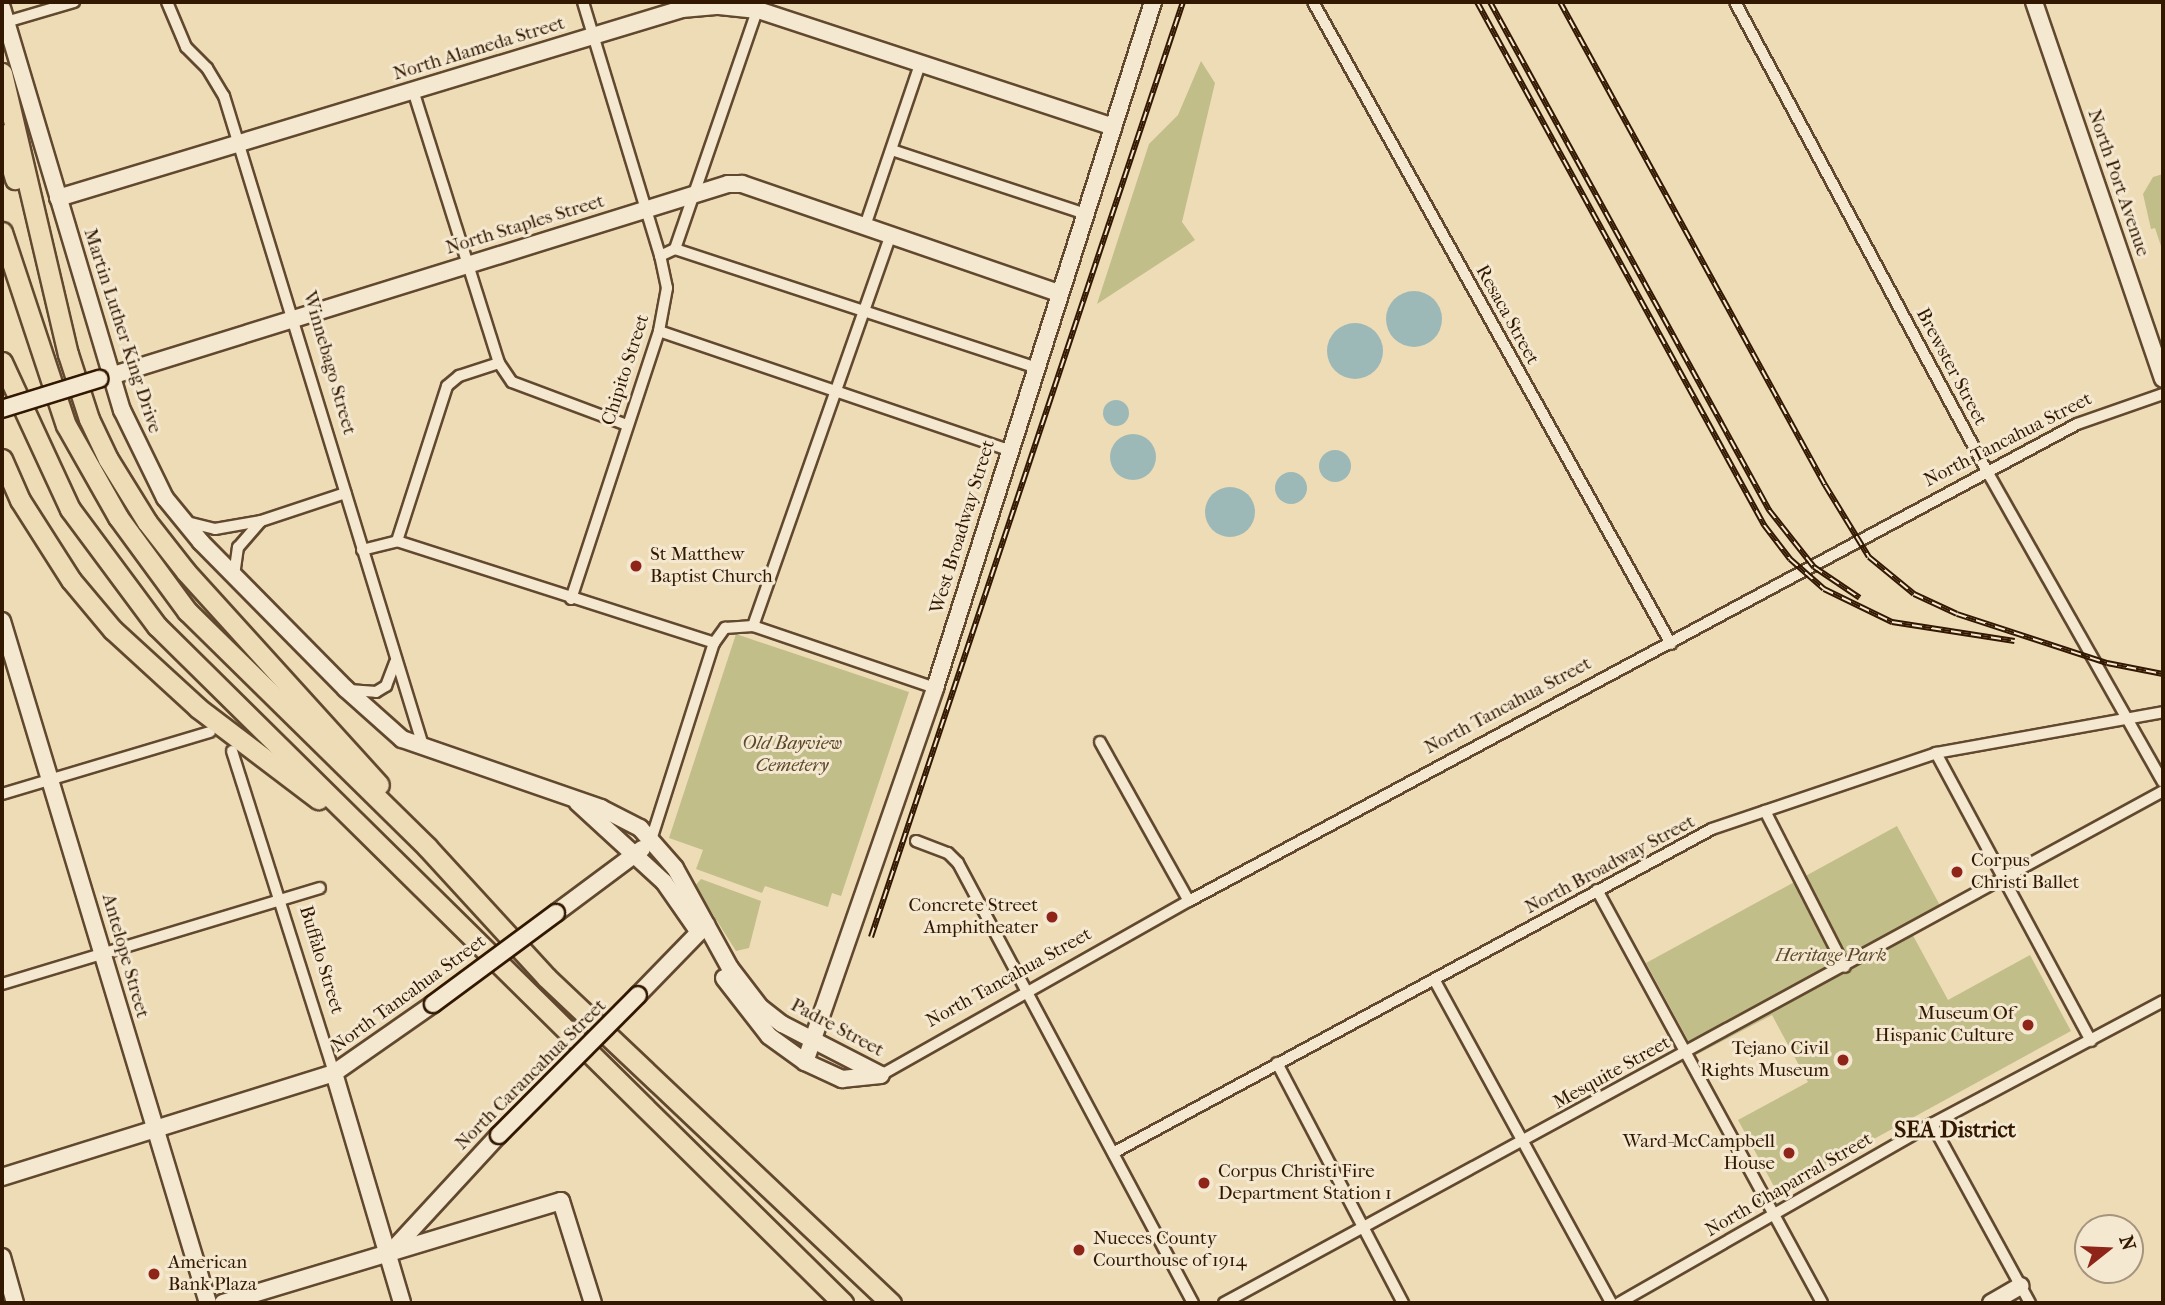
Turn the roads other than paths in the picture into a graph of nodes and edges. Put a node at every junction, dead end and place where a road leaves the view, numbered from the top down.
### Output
1 (74, 2) edge
2 (167, 2) edge
3 (583, 2) edge
4 (1153, 2) edge
5 (1313, 2) edge
6 (1734, 2) edge
7 (2034, 2) edge
8 (759, 6) edge
9 (4, 15) edge
10 (593, 36) junction
11 (920, 64) junction
12 (2, 73) edge
13 (413, 91) junction
14 (1113, 127) junction
15 (2, 134) edge
16 (240, 145) junction
17 (892, 150) junction
18 (696, 194) junction
19 (58, 198) junction
20 (647, 210) junction
21 (1085, 214) junction
22 (865, 226) junction
23 (2, 232) edge
24 (890, 236) junction
25 (675, 249) junction
26 (660, 256) junction
27 (468, 264) junction
28 (1058, 293) junction
29 (863, 312) junction
30 (295, 319) junction
31 (659, 331) junction
32 (68, 354) junction
33 (2, 362) edge
34 (499, 363) junction
35 (1038, 368) junction
36 (105, 377) junction
37 (2163, 378) edge
38 (834, 390) junction
39 (2163, 394) edge
40 (2, 409) edge
41 (627, 425) junction
42 (1009, 450) junction
43 (2, 459) edge
44 (1988, 473) junction
45 (345, 494) junction
46 (181, 518) junction
47 (261, 521) junction
48 (397, 541) junction
49 (362, 550) junction
50 (234, 576) junction
51 (571, 599) junction
52 (2, 621) edge
53 (753, 626) junction
54 (714, 643) junction
55 (1671, 644) junction
56 (395, 657) junction
57 (936, 688) junction
58 (346, 689) junction
59 (2163, 712) edge
60 (2126, 716) junction
61 (210, 732) dead end
62 (402, 739) joint
63 (1101, 743) dead end
64 (424, 749) junction
65 (232, 751) dead end
66 (1936, 752) junction
67 (52, 780) junction
68 (2163, 782) edge
69 (2163, 791) edge
70 (2, 794) edge
71 (573, 798) junction
72 (1765, 811) junction
73 (651, 840) junction
74 (916, 841) dead end
75 (427, 847) junction
76 (636, 855) junction
77 (2004, 880) junction
78 (416, 881) junction
79 (320, 888) dead end
80 (1597, 890) junction
81 (281, 901) junction
82 (1189, 901) junction
83 (702, 929) junction
84 (103, 954) junction
85 (1845, 967) junction
86 (1435, 981) junction
87 (2, 984) edge
88 (1024, 992) junction
89 (2163, 1001) edge
90 (816, 1041) junction
91 (2091, 1041) junction
92 (1686, 1053) junction
93 (805, 1062) junction
94 (1277, 1063) junction
95 (334, 1073) junction
96 (881, 1075) junction
97 (1932, 1124) junction
98 (155, 1129) junction
99 (1524, 1142) junction
100 (1113, 1153) junction
101 (2, 1177) edge
102 (1773, 1213) junction
103 (1363, 1227) junction
104 (387, 1256) junction
105 (2, 1257) edge
106 (2021, 1286) junction
107 (15, 1303) edge
108 (208, 1303) edge
109 (223, 1303) edge
110 (402, 1303) edge
111 (593, 1303) edge
112 (843, 1303) edge
113 (891, 1303) edge
114 (1193, 1303) edge
115 (1224, 1303) edge
116 (1403, 1303) edge
117 (1611, 1303) edge
118 (1619, 1303) edge
119 (1822, 1303) edge
120 (1991, 1303) edge
121 (2030, 1303) edge

1 - 9 street
2 - 16 street, Winnebago Street
3 - 10 street, Chipito Street
4 - 14 street, West Broadway Street
5 - 55 street, Resaca Street
6 - 44 street, Brewster Street
7 - 37 street, North Port Avenue
8 - 10 street, North Alameda Street
8 - 11 street, North Alameda Street
8 - 18 street
9 - 19 street, Martin Luther King Drive
10 - 13 street, North Alameda Street
10 - 20 street, Chipito Street
11 - 14 street, North Alameda Street
11 - 17 street
12 - 32 highway
13 - 16 street, North Alameda Street
13 - 27 street
14 - 21 street, West Broadway Street
15 - 32 highway
16 - 19 street, North Alameda Street
16 - 30 street, Winnebago Street
17 - 21 street
17 - 22 street
18 - 20 street, North Staples Street
18 - 22 street, North Staples Street
18 - 25 street
19 - 36 street, Martin Luther King Drive
20 - 26 street, Chipito Street
20 - 27 street, North Staples Street
21 - 28 street, West Broadway Street
22 - 24 street, North Staples Street
23 - 75 highway
24 - 28 street, North Staples Street
24 - 29 street
25 - 26 street
25 - 29 street
26 - 31 street, Chipito Street
27 - 30 street, North Staples Street
27 - 34 street
28 - 35 street, West Broadway Street
29 - 35 street
29 - 38 street
30 - 36 street, North Staples Street
30 - 45 street, Winnebago Street
31 - 38 street
31 - 41 street, Chipito Street
32 - 75 highway
33 - 78 highway
34 - 41 street
34 - 48 street
35 - 42 street, West Broadway Street
36 - 40 street, North Staples Street, bridge
36 - 46 street, Martin Luther King Drive
38 - 42 street
38 - 53 street
39 - 44 street, North Tancahua Street
41 - 51 street, Chipito Street
42 - 57 street, West Broadway Street
43 - 78 highway
44 - 55 street, North Tancahua Street
44 - 60 street, Brewster Street
45 - 47 street
45 - 49 street, Winnebago Street
46 - 47 street
46 - 50 street, Martin Luther King Drive
47 - 50 street
48 - 49 street
48 - 51 street
49 - 56 street, Winnebago Street
50 - 58 street, Martin Luther King Drive
51 - 54 street
52 - 67 street, Antelope Street
53 - 54 street
53 - 57 street
54 - 73 street
55 - 82 street, North Tancahua Street
56 - 58 street
56 - 64 street, Winnebago Street
57 - 90 street, West Broadway Street
58 - 62 street, Martin Luther King Drive
59 - 60 street, North Broadway Street
60 - 66 street, North Broadway Street
60 - 68 street, Brewster Street
61 - 67 street
62 - 64 street, Padre Street
63 - 82 street
64 - 71 street, Padre Street
65 - 81 street, Buffalo Street
66 - 72 street, North Broadway Street
66 - 77 street
67 - 70 street
67 - 84 street, Antelope Street
69 - 77 street, Mesquite Street
71 - 73 street, Padre Street
71 - 76 street, Padre Street
72 - 80 street, North Broadway Street
72 - 85 street
73 - 76 street, North Tancahua Street
73 - 83 street, Padre Street
74 - 88 street
75 - 113 highway
76 - 83 street, Padre Street
76 - 95 street, North Tancahua Street, bridge
77 - 85 street, Mesquite Street
77 - 91 street
78 - 112 highway
79 - 81 street
80 - 86 street, North Broadway Street
80 - 92 street
81 - 84 street
81 - 95 street, Buffalo Street
82 - 88 street, North Tancahua Street
83 - 90 street, Padre Street
83 - 93 street, Padre Street
83 - 104 street, North Carancahua Street, bridge
84 - 87 street
84 - 98 street, Antelope Street
85 - 92 street, Mesquite Street
86 - 94 street, North Broadway Street
86 - 99 street
88 - 96 street, North Tancahua Street
88 - 100 street
89 - 91 street, North Chaparral Street
90 - 93 street, West Broadway Street
90 - 96 street, Padre Street
91 - 97 street, North Chaparral Street
92 - 99 street, Mesquite Street
92 - 102 street
93 - 96 street, Padre Street
94 - 100 street, North Broadway Street
94 - 103 street
95 - 98 street, North Tancahua Street
95 - 104 street, Buffalo Street
97 - 102 street, North Chaparral Street
97 - 106 street
98 - 101 street, North Tancahua Street
98 - 108 street, Antelope Street
99 - 103 street, Mesquite Street
99 - 117 street
100 - 114 street
102 - 118 street, North Chaparral Street
102 - 119 street
103 - 115 street, Mesquite Street
103 - 116 street
104 - 109 street
104 - 110 street, Buffalo Street
104 - 111 street
105 - 107 street
106 - 120 street
106 - 121 street

